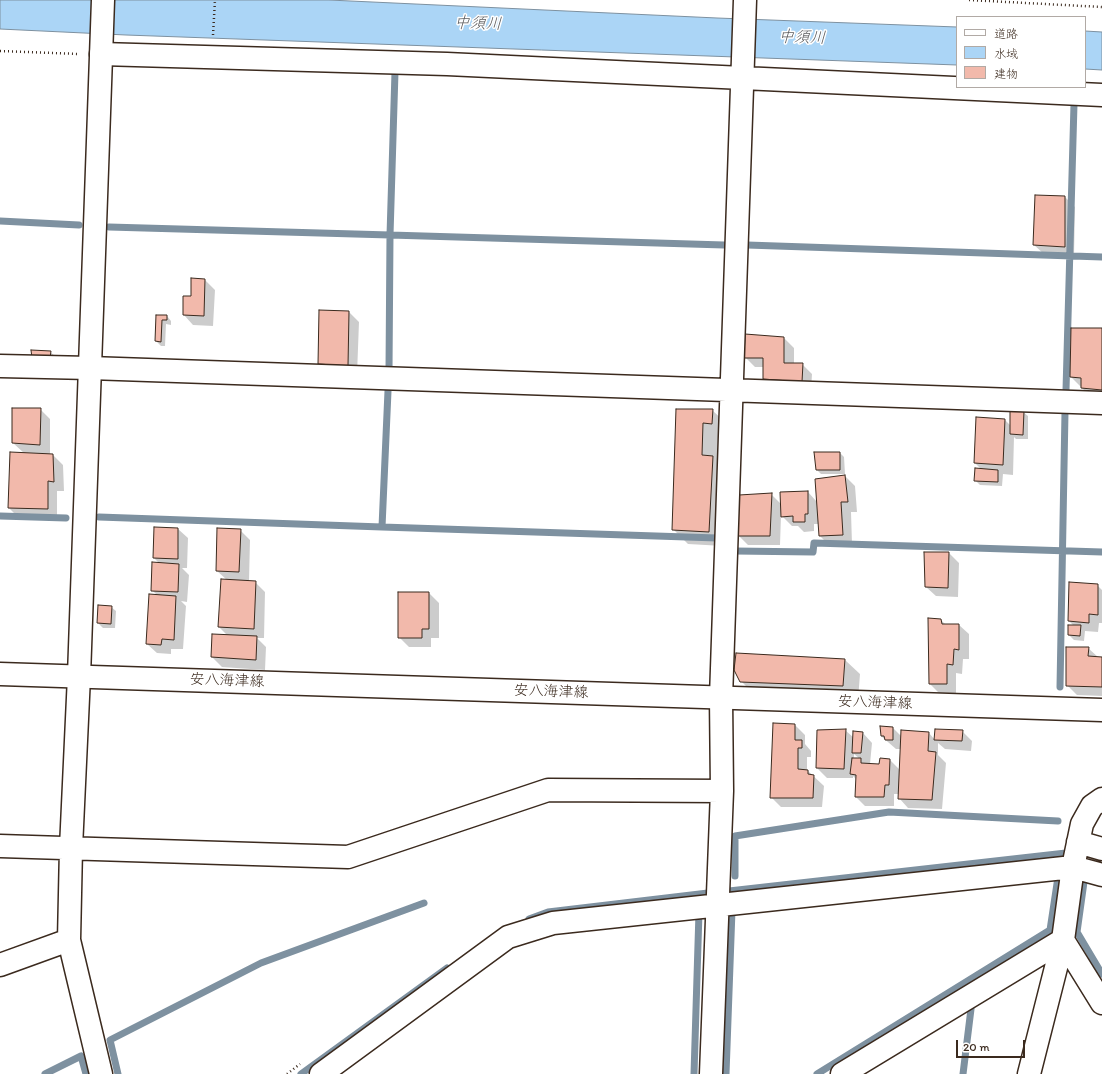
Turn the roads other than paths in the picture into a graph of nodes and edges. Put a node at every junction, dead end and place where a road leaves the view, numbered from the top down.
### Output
1 (103, 0) edge
2 (745, 3) edge
3 (101, 51) junction
4 (743, 71) junction
5 (956, 85) edge
6 (997, 88) edge
7 (1102, 95) edge
8 (0, 366) edge
9 (90, 368) junction
10 (733, 391) junction
11 (1102, 403) edge
12 (0, 674) edge
13 (79, 676) junction
14 (721, 698) junction
15 (1102, 710) edge
16 (722, 791) junction
17 (1102, 799) edge
18 (1078, 842) junction
19 (0, 846) edge
20 (71, 848) junction
21 (1102, 849) edge
22 (1073, 867) junction
23 (1102, 875) edge
24 (718, 905) junction
25 (69, 940) junction
26 (1063, 940) junction
27 (0, 965) edge
28 (1102, 1003) edge
29 (101, 1074) edge
30 (321, 1074) edge
31 (711, 1074) edge
32 (842, 1074) edge
33 (1029, 1074) edge

1 - 3 street
2 - 4 street
3 - 4 street
3 - 9 street
4 - 5 street
4 - 10 street
6 - 7 street
8 - 9 street
9 - 10 street
9 - 13 street
10 - 11 street
10 - 14 street
12 - 13 street, 安八海津線
13 - 14 street, 安八海津線
13 - 20 street
14 - 15 street, 安八海津線
14 - 16 street
16 - 20 street
16 - 24 street
17 - 18 street
18 - 21 street
18 - 22 street
19 - 20 street
20 - 25 street
22 - 23 street
22 - 24 street
22 - 26 street
24 - 30 street
24 - 31 street
25 - 27 street
25 - 29 street
26 - 28 street
26 - 32 street
26 - 33 street

